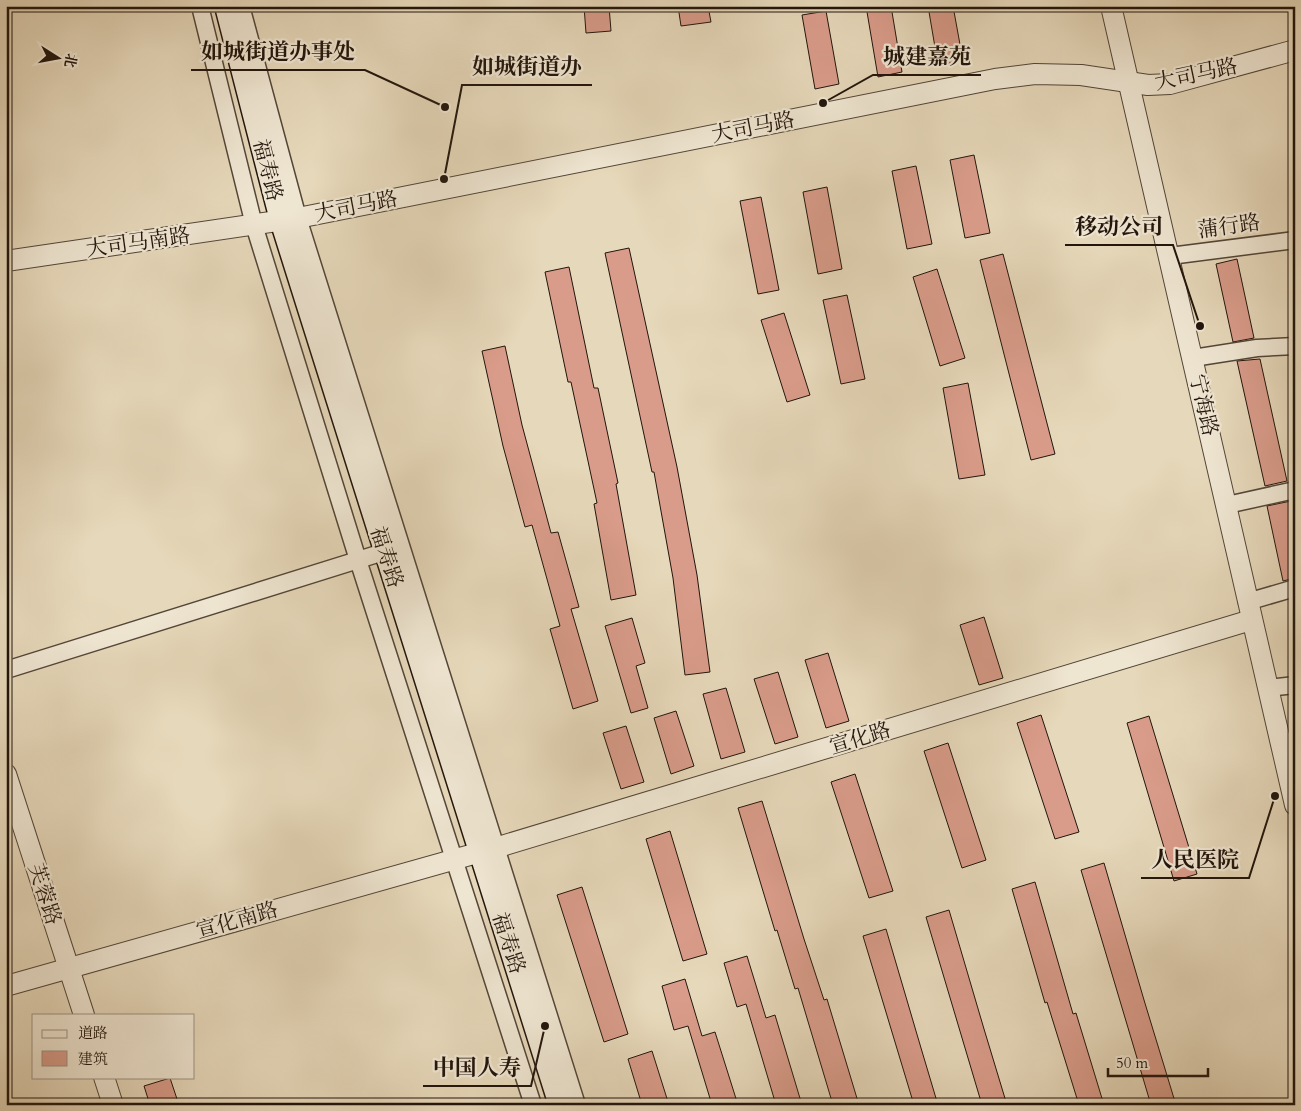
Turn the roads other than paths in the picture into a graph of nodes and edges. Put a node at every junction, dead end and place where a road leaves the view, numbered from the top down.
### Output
1 (200, 6) edge
2 (215, 6) edge
3 (226, 6) edge
4 (241, 6) edge
5 (1111, 6) edge
6 (1295, 50) edge
7 (1124, 60) junction
8 (1192, 78) junction
9 (1127, 82) junction
10 (276, 221) junction
11 (1295, 240) edge
12 (1170, 256) junction
13 (6, 261) edge
14 (1295, 346) edge
15 (1194, 358) junction
16 (1295, 490) edge
17 (1227, 505) junction
18 (366, 558) junction
19 (1295, 588) edge
20 (1249, 611) junction
21 (6, 670) edge
22 (1295, 685) edge
23 (1268, 688) junction
24 (6, 774) edge
25 (1295, 805) edge
26 (474, 854) junction
27 (69, 968) junction
28 (6, 986) edge
29 (84, 1014) edge
30 (104, 1078) edge
31 (113, 1105) edge
32 (533, 1105) edge
33 (548, 1105) edge
34 (560, 1105) edge
35 (577, 1105) edge

1 - 10 street
2 - 10 main road, 福寿路
3 - 10 main road, 福寿路
4 - 10 street
5 - 7 street, 宁海路
6 - 8 street, 大司马路
7 - 8 street
7 - 9 street, 宁海路
8 - 9 street, 大司马路
9 - 10 street, 大司马路
9 - 12 street, 宁海路
10 - 13 street, 大司马南路
10 - 18 main road, 福寿路
10 - 26 main road, 福寿路
11 - 12 street, 蒲行路
12 - 15 street, 宁海路
14 - 15 street
15 - 17 street, 宁海路
16 - 17 street
17 - 20 street, 宁海路
18 - 21 street
18 - 26 main road, 福寿路
19 - 20 street
20 - 23 street, 宁海路
20 - 26 street, 宣化路
22 - 23 street
23 - 25 street, 宁海路
24 - 27 street, 芙蓉路
26 - 27 street, 宣化南路
26 - 32 street
26 - 33 main road, 福寿路
26 - 34 main road, 福寿路
26 - 35 street
27 - 28 street, 宣化南路
27 - 29 street, 芙蓉路
30 - 31 street

